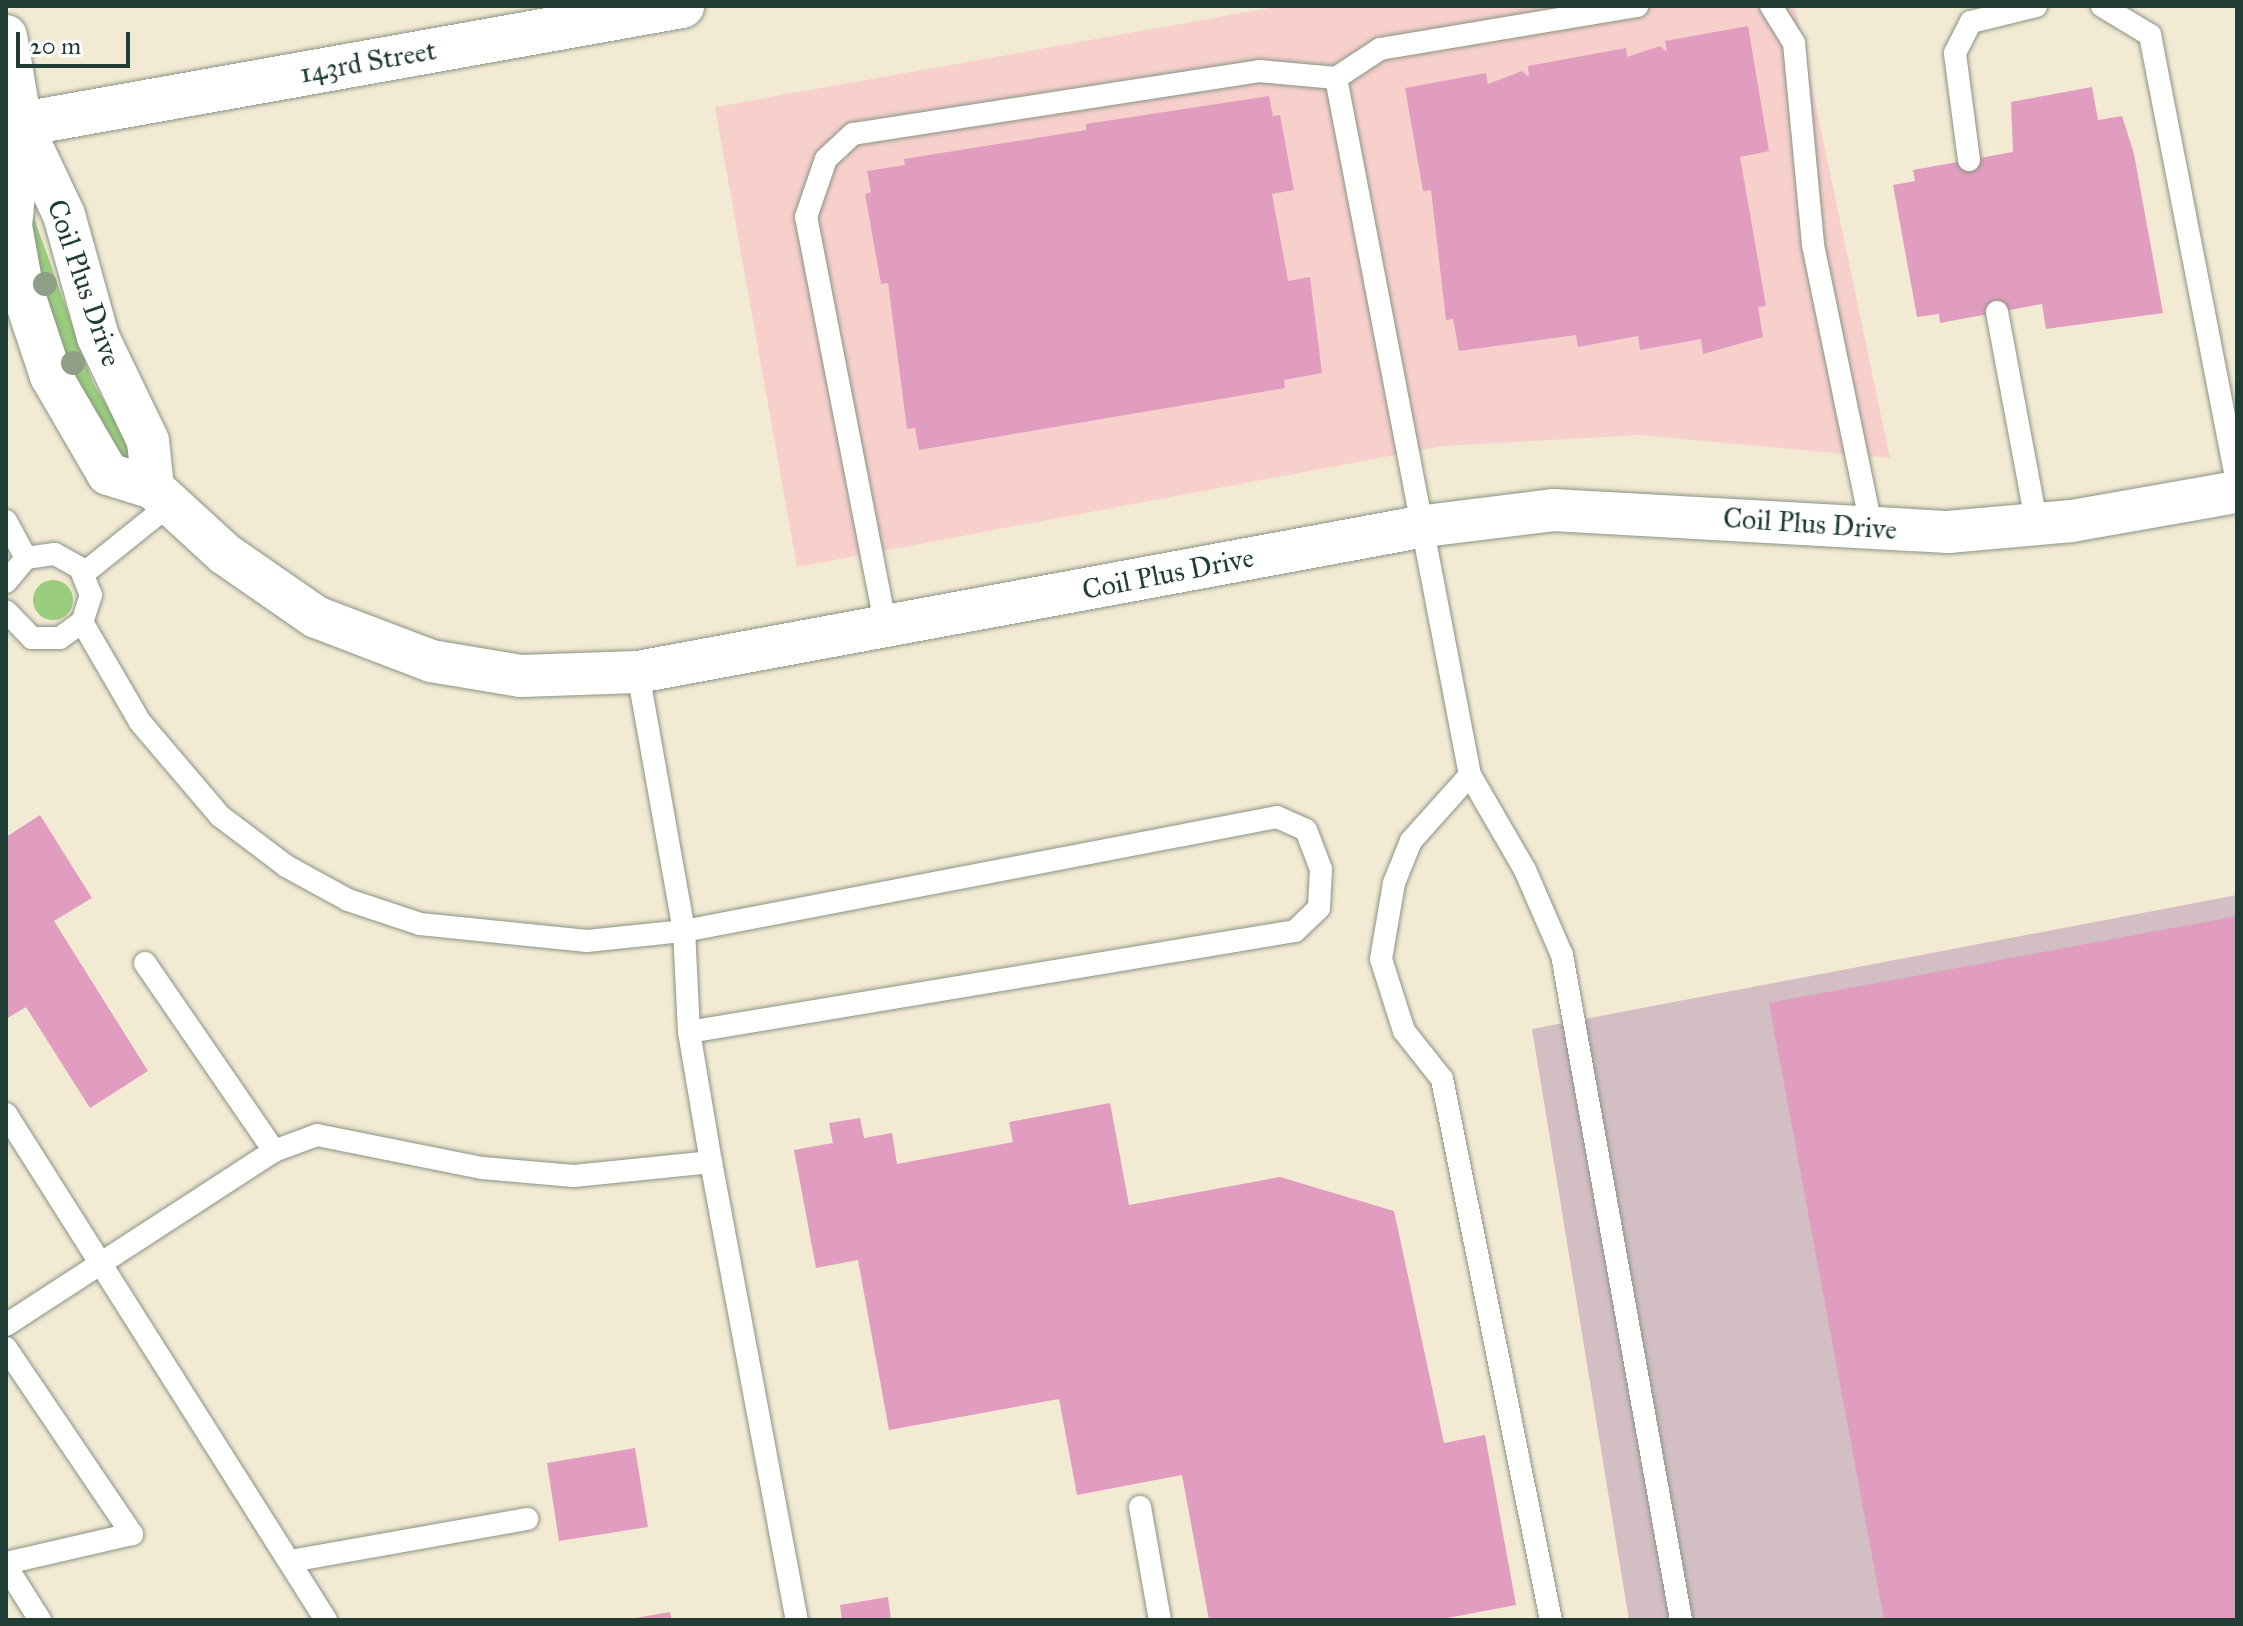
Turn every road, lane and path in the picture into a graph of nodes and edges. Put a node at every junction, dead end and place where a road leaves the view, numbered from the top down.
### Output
1 (682, 6) edge
2 (1637, 6) edge
3 (1771, 6) edge
4 (2036, 6) edge
5 (2102, 6) edge
6 (6, 36) edge
7 (1336, 78) junction
8 (14, 126) edge
9 (1969, 160) dead end
10 (1997, 312) dead end
11 (2237, 483) edge
12 (2237, 492) edge
13 (162, 496) junction
14 (6, 521) edge
15 (2037, 525) junction
16 (1425, 526) junction
17 (1872, 530) junction
18 (26, 558) junction
19 (83, 574) junction
20 (6, 582) edge
21 (6, 611) edge
22 (82, 622) junction
23 (886, 628) junction
24 (638, 672) junction
25 (1470, 775) junction
26 (684, 931) junction
27 (145, 963) dead end
28 (689, 1032) junction
29 (6, 1114) edge
30 (274, 1151) junction
31 (711, 1162) junction
32 (99, 1267) junction
33 (6, 1325) edge
34 (6, 1348) edge
35 (1140, 1507) dead end
36 (527, 1519) dead end
37 (291, 1561) junction
38 (6, 1564) edge
39 (40, 1620) edge
40 (326, 1620) edge
41 (797, 1620) edge
42 (1160, 1620) edge
43 (1551, 1620) edge
44 (1681, 1620) edge

1 - 8 main road, 143rd Street
2 - 7 lane
3 - 17 lane
4 - 9 lane
5 - 11 lane
6 - 8 street, Coil Plus Drive
7 - 16 lane
7 - 23 lane
8 - 13 street, Coil Plus Drive
8 - 13 street, Coil Plus Drive
10 - 15 lane
12 - 15 street, Coil Plus Drive
13 - 19 lane
13 - 24 street, Coil Plus Drive
14 - 18 lane
15 - 17 street, Coil Plus Drive
16 - 17 street, Coil Plus Drive
16 - 23 street, Coil Plus Drive
16 - 25 lane
18 - 19 lane
18 - 20 lane
19 - 22 lane
21 - 22 lane
22 - 26 lane
23 - 24 street, Coil Plus Drive
24 - 26 lane
25 - 43 lane
25 - 44 lane
26 - 28 lane
26 - 28 lane
27 - 30 lane
28 - 31 lane
29 - 32 lane
30 - 31 lane
30 - 32 lane
31 - 41 lane
32 - 33 lane
32 - 37 lane
34 - 38 lane
35 - 42 lane
36 - 37 lane
37 - 40 lane
38 - 39 lane

